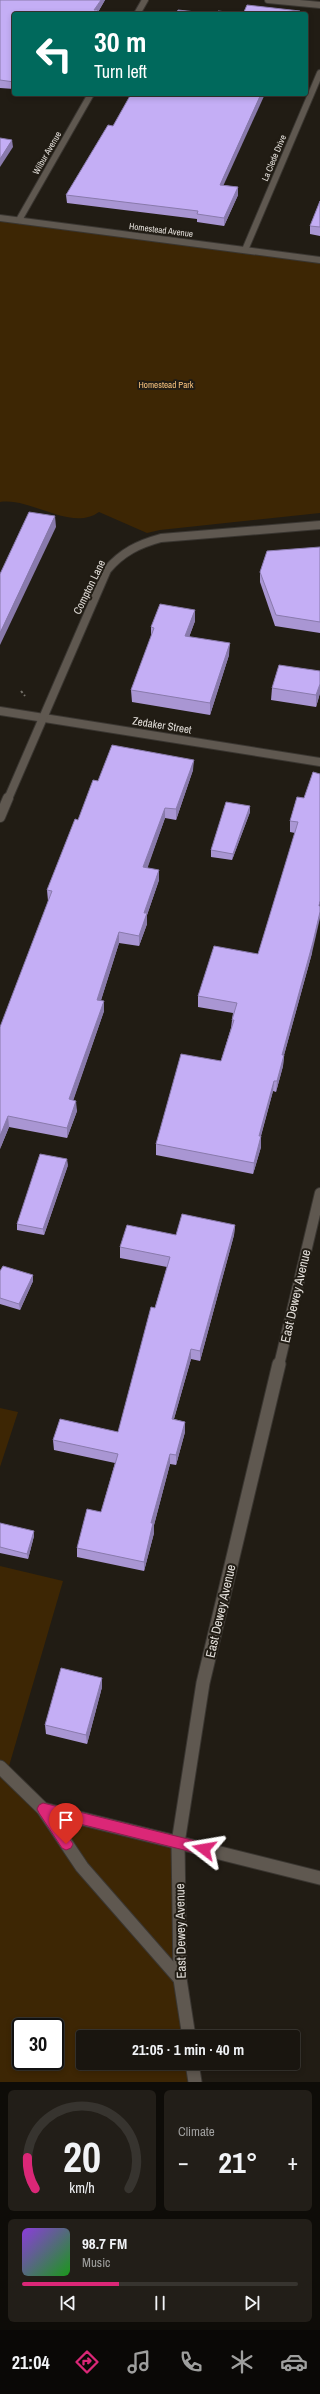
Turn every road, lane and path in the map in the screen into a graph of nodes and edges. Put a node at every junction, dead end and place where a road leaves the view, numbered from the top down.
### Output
1 (145, 0) edge
2 (268, 0) edge
3 (320, 5) edge
4 (138, 12) edge
5 (320, 73) edge
6 (90, 96) edge
7 (0, 218) edge
8 (19, 220) junction
9 (245, 250) junction
10 (320, 260) edge
11 (320, 525) edge
12 (21, 691) dead end
13 (25, 696) dead end
14 (0, 711) edge
15 (43, 718) junction
16 (320, 762) edge
17 (0, 817) edge
18 (320, 1193) edge
19 (0, 1767) edge
20 (43, 1809) junction
21 (178, 1843) junction
22 (320, 1878) edge
23 (180, 1979) junction
24 (187, 2030) edge
25 (193, 2070) edge
26 (195, 2082) edge

1 - 4 street
2 - 3 street
5 - 9 street, La Clede Drive
6 - 8 street, Wilbur Avenue
7 - 8 street, Homestead Avenue
8 - 9 street, Homestead Avenue
9 - 10 street, Homestead Avenue
11 - 15 street, Compton Lane
12 - 13 path
14 - 15 street, Zedaker Street
15 - 16 street, Zedaker Street
15 - 17 street, Compton Lane
18 - 21 street, East Dewey Avenue
19 - 20 street
20 - 21 street
20 - 23 street
21 - 22 street
21 - 23 street, East Dewey Avenue
23 - 24 street, East Dewey Avenue
25 - 26 street

